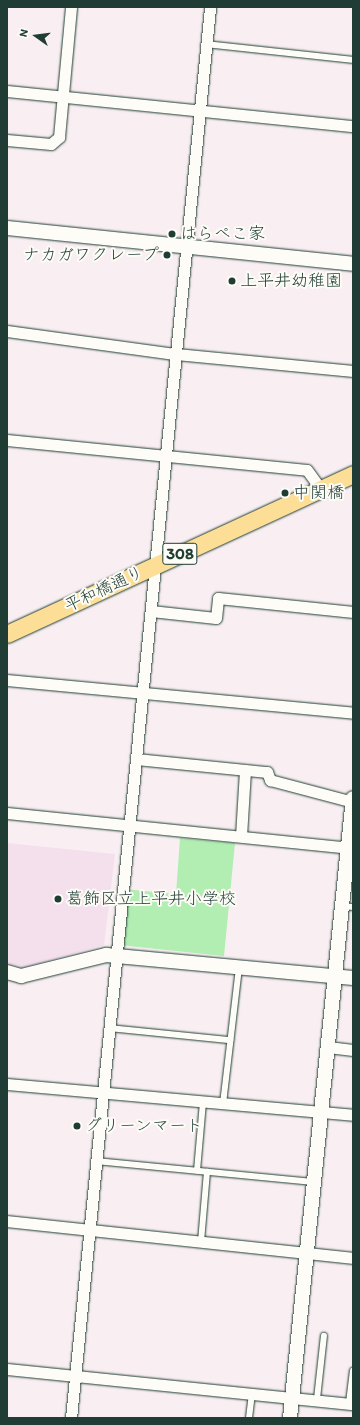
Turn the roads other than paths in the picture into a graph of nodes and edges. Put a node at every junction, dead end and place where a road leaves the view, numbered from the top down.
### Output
1 (70, 7) edge
2 (210, 7) edge
3 (206, 44) junction
4 (353, 60) edge
5 (7, 91) edge
6 (63, 97) junction
7 (199, 110) junction
8 (353, 126) edge
9 (7, 140) edge
10 (7, 228) edge
11 (187, 247) junction
12 (353, 264) edge
13 (7, 331) edge
14 (176, 354) junction
15 (353, 371) edge
16 (7, 440) edge
17 (166, 455) junction
18 (353, 474) edge
19 (321, 489) junction
20 (157, 564) junction
21 (151, 610) junction
22 (353, 612) edge
23 (7, 634) edge
24 (7, 680) edge
25 (141, 693) junction
26 (353, 712) edge
27 (136, 758) junction
28 (245, 770) junction
29 (353, 798) edge
30 (353, 802) edge
31 (7, 813) edge
32 (130, 826) junction
33 (241, 836) junction
34 (350, 848) edge
35 (348, 907) edge
36 (117, 955) junction
37 (239, 968) junction
38 (7, 972) edge
39 (334, 977) junction
40 (353, 978) edge
41 (109, 1028) junction
42 (230, 1040) junction
43 (328, 1047) junction
44 (353, 1050) edge
45 (7, 1084) edge
46 (103, 1094) junction
47 (203, 1102) junction
48 (223, 1104) junction
49 (322, 1112) junction
50 (353, 1115) edge
51 (96, 1162) junction
52 (197, 1171) junction
53 (206, 1172) junction
54 (315, 1182) junction
55 (7, 1221) edge
56 (90, 1229) junction
57 (201, 1242) junction
58 (308, 1254) junction
59 (353, 1258) edge
60 (324, 1336) dead end
61 (7, 1369) edge
62 (353, 1371) edge
63 (75, 1376) junction
64 (252, 1393) junction
65 (292, 1397) junction
66 (317, 1399) junction
67 (351, 1403) edge
68 (71, 1418) edge
69 (249, 1418) edge
70 (290, 1418) edge

1 - 6 street
2 - 3 street
3 - 4 lane
3 - 7 street
5 - 6 street
6 - 7 street
6 - 9 street
7 - 8 street
7 - 11 street
10 - 11 street
11 - 12 street
11 - 14 street
13 - 14 street
14 - 15 street
14 - 17 street
16 - 17 street
17 - 19 street
17 - 20 street
18 - 19 main road, 平和橋通り / 308
19 - 20 main road, 平和橋通り / 308
20 - 21 street
20 - 23 main road, 平和橋通り / 308
21 - 22 street
21 - 25 street
24 - 25 street
25 - 26 street
25 - 27 street
27 - 28 street
27 - 32 street
28 - 30 street
28 - 33 street
29 - 30 street
30 - 34 street
31 - 32 street
32 - 33 street
32 - 36 street
33 - 34 street
34 - 35 street
35 - 39 street
36 - 37 street
36 - 38 street
36 - 41 street
37 - 39 street
37 - 42 lane
39 - 40 street
39 - 43 street
41 - 42 lane
41 - 46 street
42 - 48 lane
43 - 44 street
43 - 49 street
45 - 46 street
46 - 47 street
46 - 51 street
47 - 48 street
47 - 52 lane
48 - 49 street
49 - 50 street
49 - 54 street
51 - 52 lane
51 - 56 street
52 - 53 lane
53 - 54 lane
53 - 57 lane
54 - 58 street
55 - 56 street
56 - 57 street
56 - 63 street
57 - 58 street
58 - 59 street
58 - 65 street
60 - 66 lane
61 - 63 street
62 - 67 lane
63 - 64 street
63 - 68 street
64 - 65 street
64 - 69 lane
65 - 66 street
65 - 70 street
66 - 67 street

